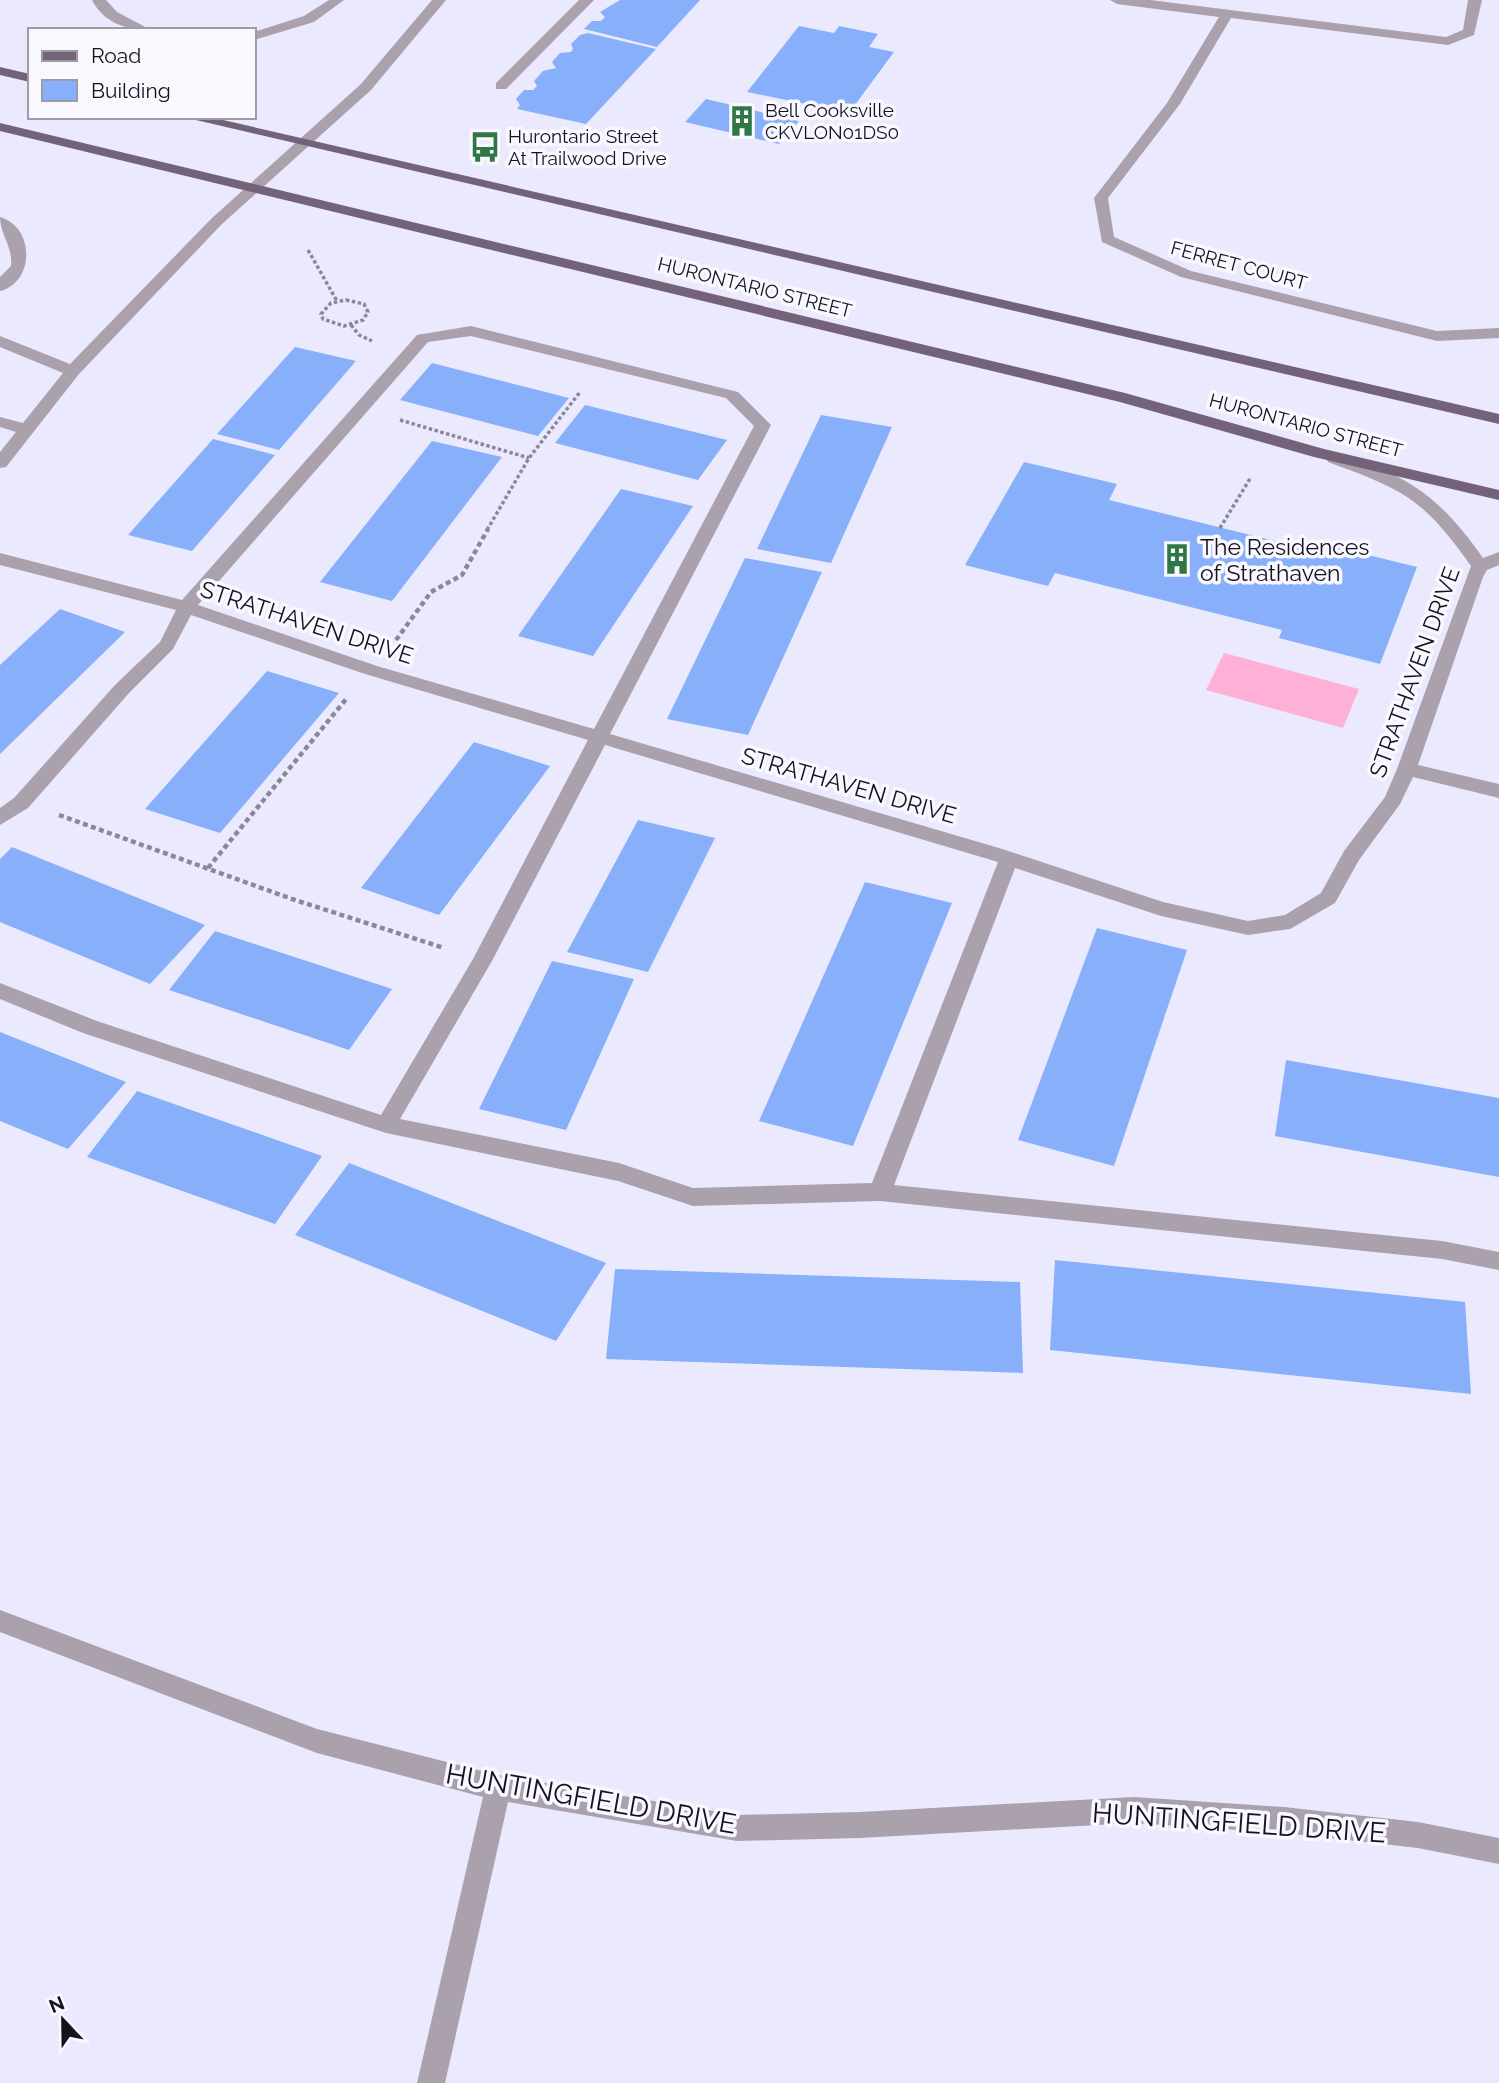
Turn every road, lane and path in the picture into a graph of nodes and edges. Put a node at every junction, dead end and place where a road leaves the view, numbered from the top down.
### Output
1 (99, 0) edge
2 (337, 0) edge
3 (439, 0) edge
4 (587, 0) edge
5 (1116, 0) edge
6 (1475, 0) edge
7 (1226, 16) junction
8 (139, 28) edge
9 (256, 36) edge
10 (0, 71) edge
11 (28, 78) edge
12 (501, 86) dead end
13 (198, 119) edge
14 (0, 127) edge
15 (303, 145) junction
16 (254, 188) junction
17 (0, 222) edge
18 (308, 250) dead end
19 (0, 286) edge
20 (337, 301) junction
21 (1499, 333) edge
22 (0, 341) edge
23 (601, 363) junction
24 (73, 371) junction
25 (362, 408) junction
26 (1499, 419) edge
27 (0, 422) edge
28 (28, 430) junction
29 (1320, 453) junction
30 (529, 458) junction
31 (0, 463) edge
32 (1251, 477) dead end
33 (1499, 495) edge
34 (1220, 528) dead end
35 (1499, 558) edge
36 (0, 559) edge
37 (1480, 566) junction
38 (186, 607) junction
39 (371, 670) junction
40 (601, 737) junction
41 (1407, 769) junction
42 (1499, 791) edge
43 (21, 803) junction
44 (0, 818) edge
45 (1010, 859) junction
46 (208, 868) junction
47 (482, 961) junction
48 (0, 991) edge
49 (386, 1125) junction
50 (880, 1192) junction
51 (1499, 1261) edge
52 (0, 1621) edge
53 (498, 1788) junction
54 (1499, 1851) edge
55 (431, 2083) edge

1 - 8 street
2 - 9 street
3 - 15 street
4 - 12 street
5 - 7 street
6 - 7 street
7 - 21 street, FERRET COURT
10 - 11 main road
13 - 15 main road, HURONTARIO STREET
14 - 16 main road, HURONTARIO STREET
15 - 16 street
15 - 26 main road, HURONTARIO STREET
16 - 24 street
16 - 29 main road, HURONTARIO STREET
17 - 19 street
18 - 20 path
20 - 20 path
22 - 24 street
23 - 25 street
23 - 30 path
23 - 40 street
24 - 28 street
25 - 30 path
25 - 38 street
27 - 28 street
28 - 31 street
29 - 33 main road, HURONTARIO STREET
29 - 37 street, STRATHAVEN DRIVE
30 - 39 path
32 - 34 path
35 - 37 street, STRATHAVEN DRIVE
36 - 38 street, STRATHAVEN DRIVE
37 - 41 street, STRATHAVEN DRIVE
38 - 39 street, STRATHAVEN DRIVE
38 - 43 street
39 - 40 street, STRATHAVEN DRIVE
39 - 46 path
40 - 45 street, STRATHAVEN DRIVE
40 - 47 street
41 - 42 street
41 - 45 street, STRATHAVEN DRIVE
43 - 44 street
43 - 46 path
45 - 50 street
46 - 47 path
47 - 49 street
48 - 49 street
49 - 50 street
50 - 51 street
52 - 53 street, HUNTINGFIELD DRIVE
53 - 54 street, HUNTINGFIELD DRIVE
53 - 55 street

